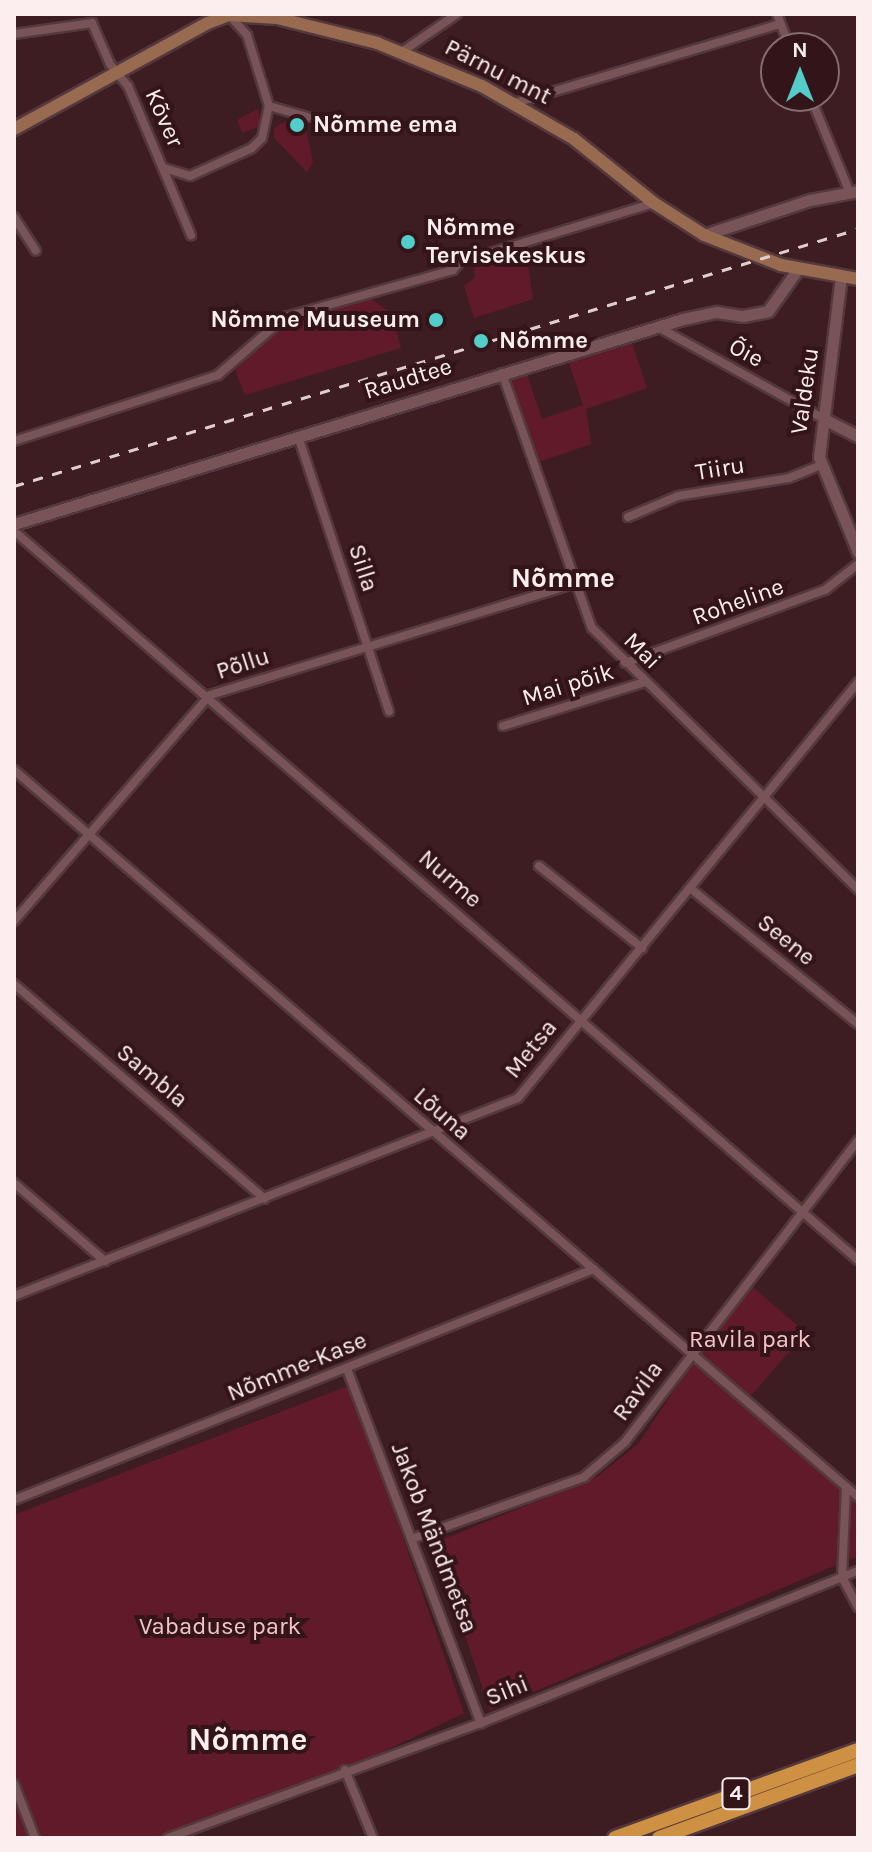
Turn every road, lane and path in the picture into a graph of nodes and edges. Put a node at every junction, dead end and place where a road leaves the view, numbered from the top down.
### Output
1 (457, 14) edge
2 (229, 15) edge
3 (779, 17) edge
4 (14, 34) edge
5 (403, 51) junction
6 (121, 73) junction
7 (515, 103) junction
8 (269, 106) junction
9 (817, 112) edge
10 (307, 117) dead end
11 (14, 129) edge
12 (164, 168) junction
13 (854, 192) edge
14 (654, 203) junction
15 (14, 217) edge
16 (191, 235) dead end
17 (704, 235) junction
18 (36, 251) dead end
19 (798, 269) junction
20 (841, 276) junction
21 (858, 279) edge
22 (658, 327) junction
23 (502, 373) junction
24 (824, 419) junction
25 (298, 436) junction
26 (858, 436) edge
27 (14, 441) edge
28 (821, 465) junction
29 (628, 517) dead end
30 (14, 524) edge
31 (14, 531) edge
32 (858, 549) edge
33 (858, 564) edge
34 (574, 584) junction
35 (367, 645) junction
36 (625, 663) junction
37 (645, 682) junction
38 (858, 682) edge
39 (210, 695) junction
40 (389, 711) dead end
41 (503, 726) dead end
42 (14, 770) edge
43 (765, 796) junction
44 (91, 836) junction
45 (539, 866) dead end
46 (690, 888) junction
47 (858, 889) edge
48 (14, 921) edge
49 (642, 948) junction
50 (14, 984) edge
51 (580, 1020) junction
52 (858, 1024) edge
53 (432, 1131) junction
54 (858, 1141) edge
55 (14, 1183) edge
56 (265, 1199) junction
57 (800, 1210) junction
58 (858, 1260) edge
59 (105, 1261) junction
60 (594, 1269) junction
61 (14, 1296) edge
62 (690, 1354) junction
63 (347, 1369) junction
64 (846, 1487) junction
65 (858, 1497) edge
66 (14, 1500) edge
67 (414, 1538) junction
68 (858, 1571) edge
69 (842, 1577) junction
70 (858, 1607) edge
71 (481, 1723) junction
72 (858, 1750) edge
73 (858, 1765) edge
74 (345, 1770) junction
75 (14, 1784) edge
76 (35, 1838) edge
77 (168, 1838) edge
78 (373, 1838) edge
79 (615, 1838) edge
80 (659, 1838) edge

1 - 5 street
2 - 5 main road, Pärnu mnt
2 - 6 main road
2 - 8 street
3 - 7 street
4 - 6 street, Kõver
5 - 7 main road, Pärnu mnt
6 - 11 main road
6 - 12 street, Kõver
7 - 14 main road, Pärnu mnt
8 - 10 street
8 - 12 street, Kõver
9 - 13 street
12 - 16 street
13 - 17 street
14 - 17 main road, Pärnu mnt
14 - 27 street
15 - 18 street
17 - 19 main road, Pärnu mnt
19 - 20 main road, Pärnu mnt
19 - 22 street, Raudtee
20 - 21 main road, Pärnu mnt
20 - 24 street, Valdeku
22 - 23 street, Raudtee
22 - 24 street, Õie
23 - 25 street, Raudtee
23 - 34 street, Mai
24 - 26 street, Õie
24 - 28 street, Valdeku
25 - 30 street, Raudtee
25 - 35 street, Silla
28 - 29 street, Tiiru
28 - 32 street, Valdeku
31 - 39 street, Nurme
33 - 36 street, Roheline
34 - 35 street, Põllu
34 - 36 street, Mai
35 - 39 street, Põllu
35 - 40 street, Silla
36 - 37 street, Mai
37 - 41 street, Mai põik
37 - 43 street, Mai
38 - 43 street, Metsa
39 - 44 street, Põllu
39 - 51 street, Nurme
42 - 44 street, Lõuna
43 - 46 street, Metsa
43 - 47 street, Mai
44 - 48 street, Põllu
44 - 53 street, Lõuna
45 - 49 street
46 - 49 street, Metsa
46 - 52 street, Seene
49 - 51 street, Metsa
50 - 56 street, Sambla
51 - 53 street, Metsa
51 - 57 street, Nurme
53 - 56 street, Metsa
53 - 60 street, Lõuna
54 - 57 street, Ravila
55 - 59 street
56 - 59 street, Metsa
57 - 58 street, Nurme
57 - 62 street, Ravila
59 - 61 street, Metsa
60 - 62 street, Lõuna
60 - 63 street, Nõmme-Kase
62 - 64 street, Lõuna
62 - 67 street, Ravila
63 - 66 street, Nõmme-Kase
63 - 67 street, Jakob Mändmetsa
64 - 65 street, Lõuna
64 - 69 street
67 - 71 street, Jakob Mändmetsa
68 - 69 street, Sihi
69 - 70 street
69 - 71 street, Sihi
71 - 74 street, Sihi
72 - 79 highway, 4
73 - 80 highway, 4
74 - 77 street, Sihi
74 - 78 street
75 - 76 street

